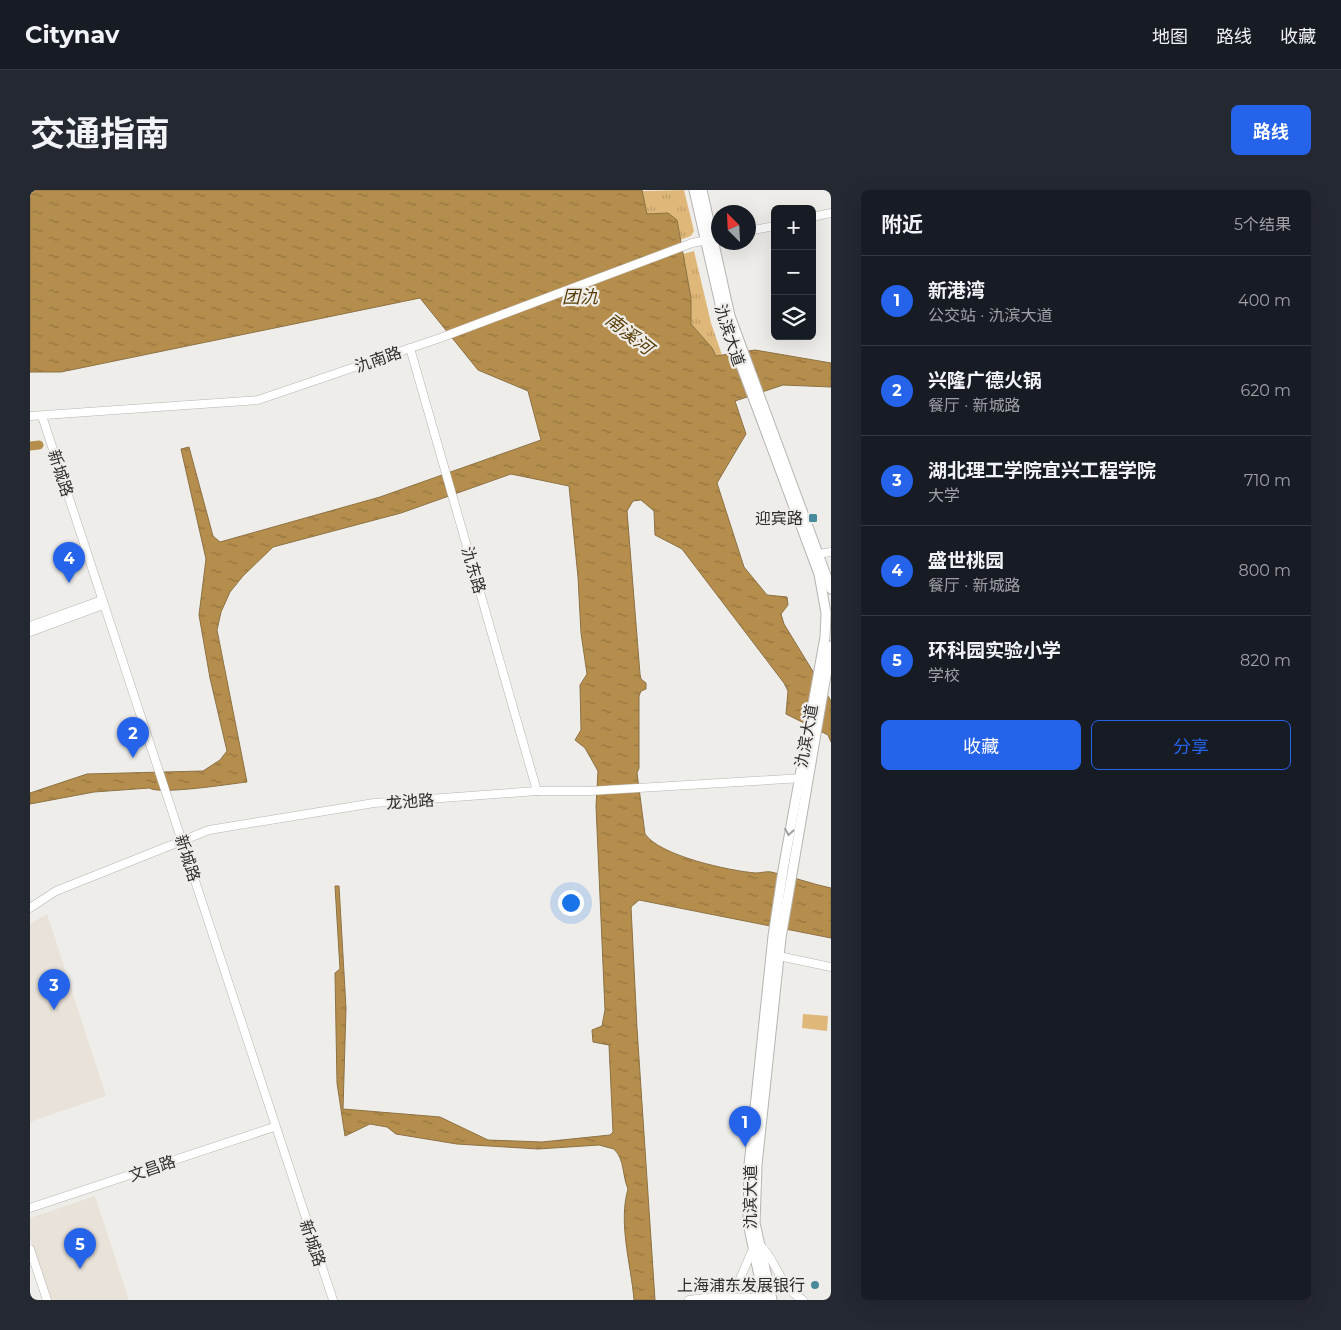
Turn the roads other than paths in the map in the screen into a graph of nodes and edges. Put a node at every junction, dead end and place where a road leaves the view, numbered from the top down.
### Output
1 (694, 190) edge
2 (702, 190) edge
3 (831, 213) edge
4 (816, 216) edge
5 (771, 227) edge
6 (756, 230) edge
7 (711, 234) edge
8 (711, 236) edge
9 (711, 239) edge
10 (715, 250) edge
11 (410, 348) junction
12 (756, 397) junction
13 (30, 416) edge
14 (42, 416) junction
15 (831, 552) edge
16 (819, 554) junction
17 (831, 589) edge
18 (102, 602) junction
19 (30, 626) edge
20 (30, 632) edge
21 (831, 646) edge
22 (824, 661) junction
23 (803, 778) junction
24 (537, 791) junction
25 (182, 840) junction
26 (30, 908) edge
27 (775, 955) junction
28 (831, 967) edge
29 (274, 1127) junction
30 (30, 1208) edge
31 (755, 1247) junction
32 (30, 1249) edge
33 (712, 1297) junction
34 (769, 1299) edge
35 (47, 1300) edge
36 (333, 1300) edge
37 (689, 1300) edge
38 (803, 1300) edge

1 - 8 main road, 氿滨大道
2 - 7 main road, 氿滨大道
3 - 4 street
5 - 6 street
9 - 11 street, 氿南路
10 - 12 main road, 氿滨大道
11 - 14 street, 氿南路
11 - 24 street, 氿东路
12 - 16 main road, 氿滨大道
12 - 22 main road, 氿滨大道
13 - 14 street, 氿南路
14 - 18 street, 新城路
15 - 16 street
16 - 17 main road, 氿滨大道
18 - 19 street
18 - 20 street
18 - 25 street, 新城路
21 - 22 main road, 氿滨大道
22 - 23 main road, 氿滨大道
23 - 24 street, 龙池路
23 - 27 main road, 氿滨大道
24 - 25 street, 龙池路
25 - 26 street, 龙池路
25 - 29 street, 新城路
27 - 28 street
27 - 31 main road, 氿滨大道
29 - 30 street, 文昌路
29 - 36 street, 新城路
31 - 33 street
31 - 34 main road, 氿滨大道
31 - 38 street
32 - 35 street
33 - 34 street
33 - 37 street

